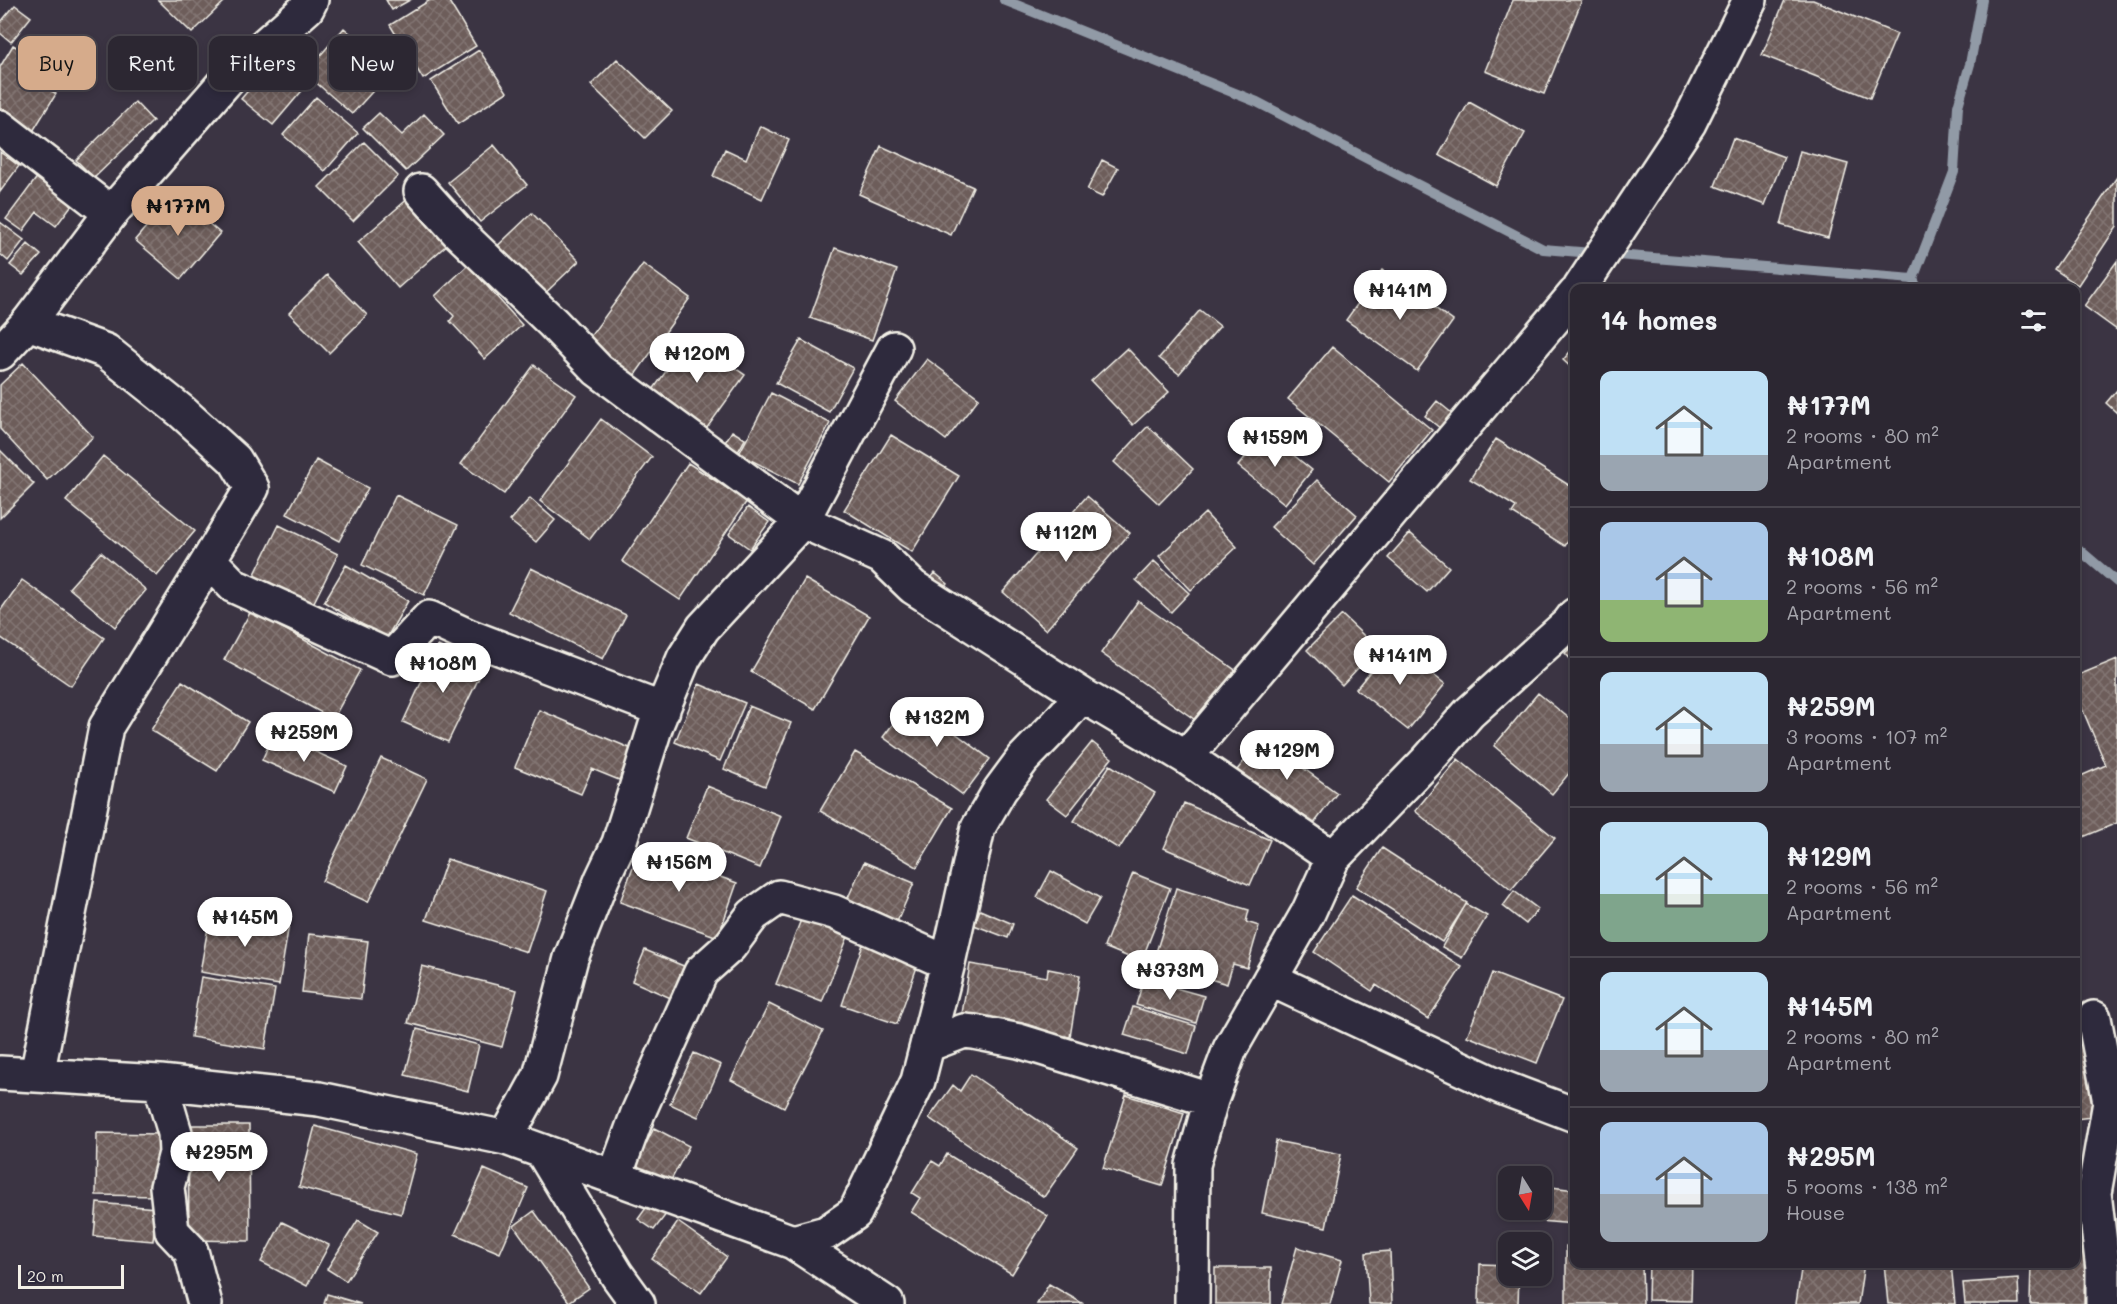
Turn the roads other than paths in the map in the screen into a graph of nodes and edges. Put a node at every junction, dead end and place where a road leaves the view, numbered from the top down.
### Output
1 (311, 0) edge
2 (1750, 0) edge
3 (0, 127) edge
4 (421, 191) dead end
5 (111, 213) junction
6 (1583, 284) edge
7 (1570, 300) edge
8 (28, 323) junction
9 (894, 348) dead end
10 (0, 353) edge
11 (802, 521) junction
12 (209, 560) junction
13 (1570, 622) edge
14 (1082, 695) junction
15 (663, 710) junction
16 (1186, 757) junction
17 (1333, 858) junction
18 (948, 963) junction
19 (1270, 979) junction
20 (2096, 1018) edge
21 (927, 1045) junction
22 (0, 1073) edge
23 (37, 1075) junction
24 (160, 1082) junction
25 (1211, 1100) junction
26 (1570, 1112) edge
27 (506, 1138) junction
28 (542, 1151) junction
29 (615, 1176) junction
30 (793, 1242) junction
31 (205, 1304) edge
32 (639, 1304) edge
33 (887, 1304) edge
34 (1192, 1304) edge
35 (2103, 1304) edge

1 - 5 street
2 - 6 street
3 - 5 street
4 - 11 street
5 - 8 street
7 - 16 street
8 - 10 street
8 - 12 street
9 - 11 street
11 - 14 street
11 - 15 street
12 - 15 street
12 - 23 street
13 - 17 street
14 - 16 street
14 - 18 street
15 - 27 street
16 - 17 street
17 - 19 street
18 - 21 street
18 - 29 street
19 - 25 street
19 - 26 street
20 - 35 street
21 - 25 street
21 - 30 street
22 - 23 street
23 - 24 street
24 - 27 street
24 - 31 street
25 - 34 street
27 - 28 street
28 - 29 street
28 - 32 street
29 - 30 street
30 - 33 street

